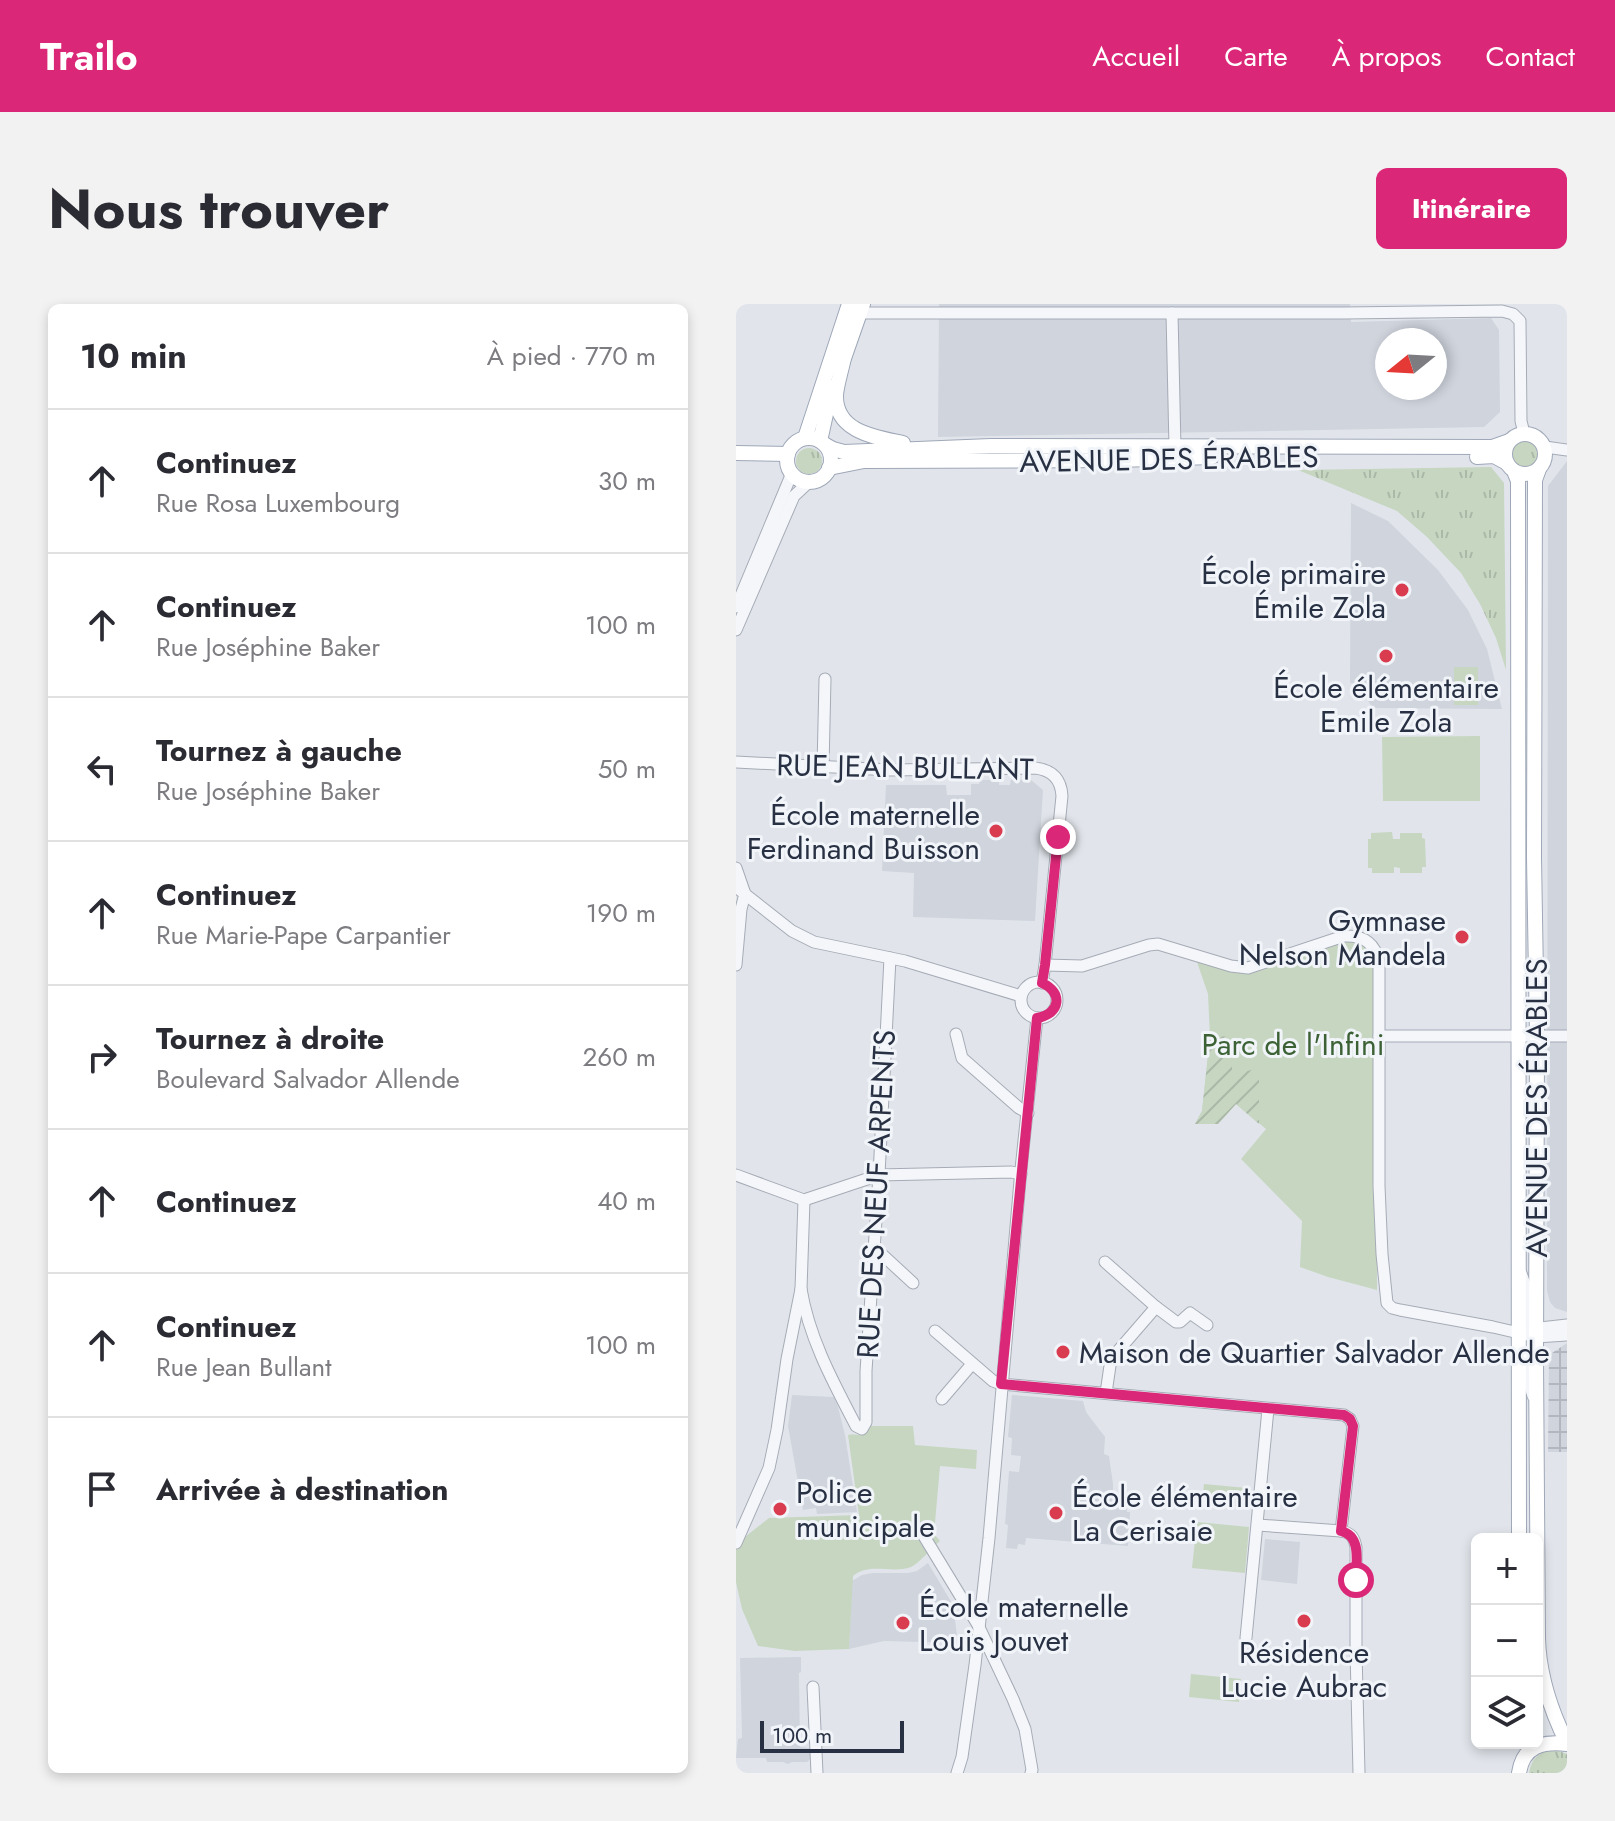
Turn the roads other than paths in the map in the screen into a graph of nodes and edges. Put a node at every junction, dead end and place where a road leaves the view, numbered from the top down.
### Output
1 (858, 307) edge
2 (1172, 313) junction
3 (844, 357) junction
4 (1524, 433) junction
5 (816, 441) junction
6 (1509, 441) junction
7 (991, 446) junction
8 (1545, 447) junction
9 (1175, 448) junction
10 (1567, 450) edge
11 (736, 453) edge
12 (788, 454) junction
13 (1510, 467) junction
14 (829, 468) junction
15 (1539, 469) junction
16 (792, 473) junction
17 (809, 482) junction
18 (736, 607) edge
19 (736, 630) edge
20 (825, 679) dead end
21 (736, 762) edge
22 (823, 768) junction
23 (736, 868) edge
24 (741, 891) edge
25 (890, 958) junction
26 (736, 965) edge
27 (1045, 965) junction
28 (1042, 983) junction
29 (1021, 996) junction
30 (1037, 1018) junction
31 (956, 1034) dead end
32 (1379, 1036) junction
33 (1518, 1036) junction
34 (1537, 1036) junction
35 (1567, 1036) edge
36 (1028, 1113) junction
37 (1021, 1174) junction
38 (736, 1175) edge
39 (879, 1175) junction
40 (804, 1200) junction
41 (874, 1247) junction
42 (1105, 1262) dead end
43 (913, 1283) dead end
44 (801, 1289) junction
45 (1156, 1307) junction
46 (1207, 1325) dead end
47 (1567, 1325) edge
48 (935, 1331) dead end
49 (1530, 1332) junction
50 (1563, 1335) edge
51 (972, 1364) junction
52 (1001, 1384) junction
53 (1106, 1393) junction
54 (942, 1399) dead end
55 (1536, 1405) junction
56 (1268, 1409) junction
57 (1258, 1525) junction
58 (919, 1528) dead end
59 (1341, 1531) junction
60 (1519, 1533) edge
61 (736, 1543) edge
62 (978, 1625) junction
63 (1246, 1638) dead end
64 (813, 1687) dead end
65 (1543, 1744) edge
66 (1567, 1744) edge
67 (1528, 1749) edge
68 (1518, 1772) edge
69 (817, 1773) edge
70 (957, 1773) edge
71 (1031, 1773) edge
72 (1359, 1773) edge

1 - 2 street
1 - 3 main road
1 - 5 main road
2 - 4 street
2 - 9 street
3 - 5 main road
3 - 7 main road, AVENUE DES ÉRABLES
4 - 6 main road
4 - 8 main road
5 - 7 main road, AVENUE DES ÉRABLES
5 - 12 main road
5 - 14 main road
6 - 9 main road, AVENUE DES ÉRABLES
6 - 13 main road
7 - 9 main road, AVENUE DES ÉRABLES
8 - 10 street
8 - 15 main road
11 - 12 main road
12 - 16 main road
13 - 14 main road, AVENUE DES ÉRABLES
13 - 15 main road
13 - 33 main road, AVENUE DES ÉRABLES
14 - 17 main road
15 - 34 main road, AVENUE DES ÉRABLES
16 - 17 main road
16 - 18 street
17 - 19 street
20 - 22 street
21 - 22 street, RUE JEAN BULLANT
22 - 27 street, RUE JEAN BULLANT
23 - 24 street
24 - 25 street
24 - 26 street
25 - 29 street
25 - 39 street, RUE DES NEUF ARPENTS
27 - 28 street, RUE JEAN BULLANT
27 - 32 street
28 - 29 street
28 - 30 street
29 - 30 street
30 - 36 street
31 - 36 street
32 - 33 street
32 - 49 street
33 - 34 street
33 - 49 main road, AVENUE DES ÉRABLES
34 - 35 street
34 - 49 main road, AVENUE DES ÉRABLES
36 - 37 street
37 - 39 street
37 - 52 street
38 - 40 street
39 - 40 street
39 - 41 street, RUE DES NEUF ARPENTS
40 - 44 street
41 - 43 street
41 - 44 street, RUE DES NEUF ARPENTS
42 - 45 street
44 - 61 street
45 - 46 street
45 - 53 street
47 - 49 street
48 - 51 street
49 - 50 street
49 - 55 main road, AVENUE DES ÉRABLES
49 - 60 main road, AVENUE DES ÉRABLES
50 - 55 street
51 - 52 street
51 - 54 street
52 - 53 street
52 - 62 street
53 - 56 street
55 - 66 main road, AVENUE DES ÉRABLES
56 - 57 street
56 - 59 street
57 - 59 street
57 - 63 street
58 - 62 street
59 - 72 street
62 - 70 street
62 - 71 street
64 - 69 street
65 - 66 main road
67 - 68 main road

